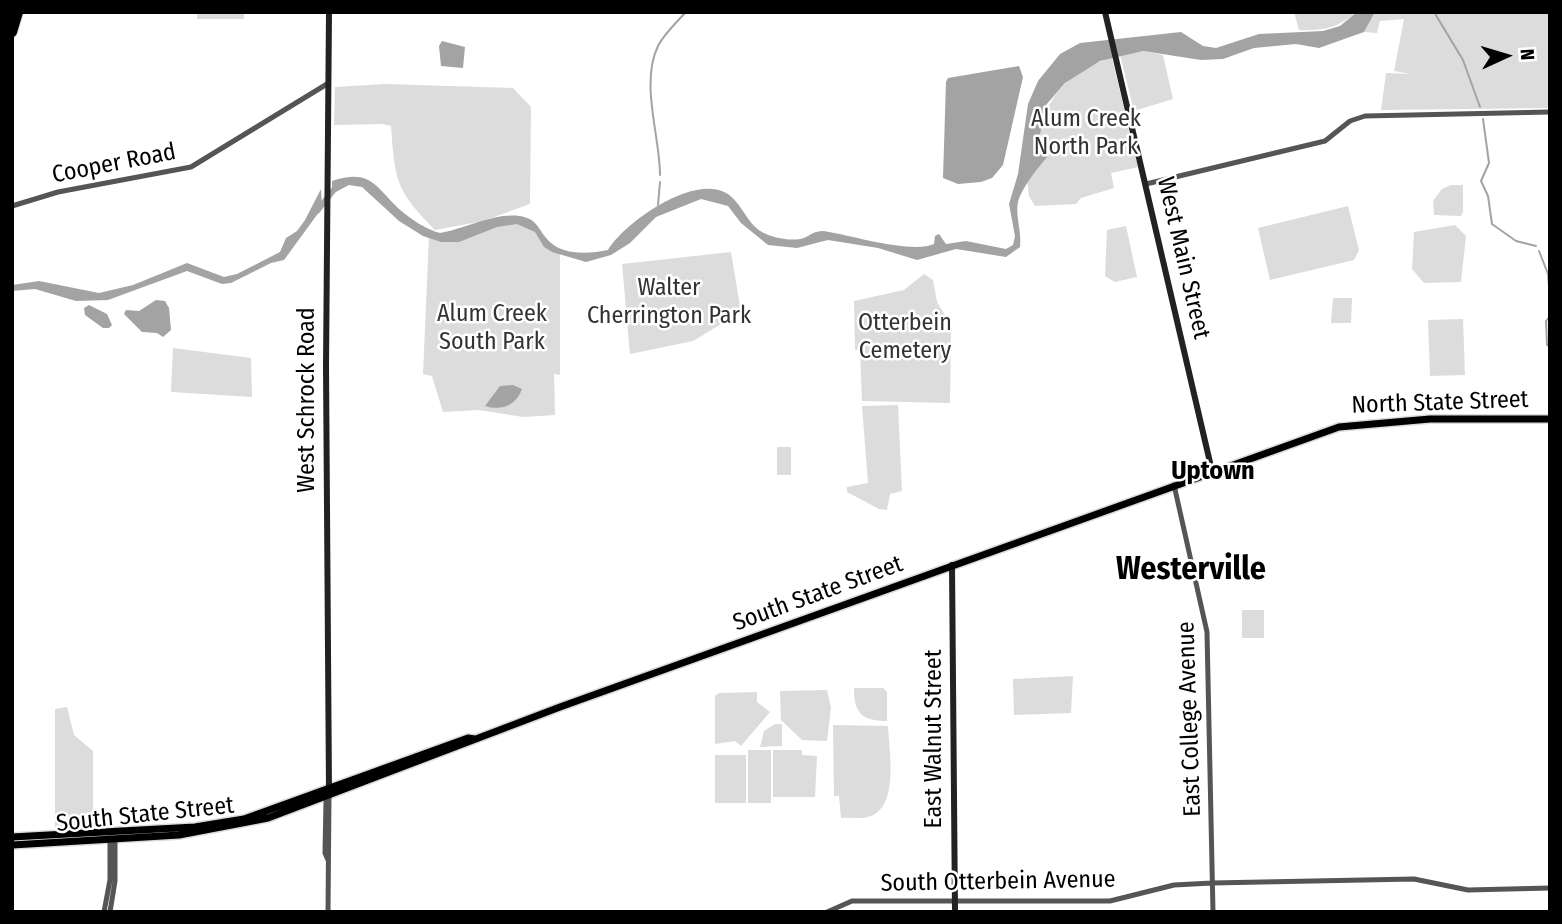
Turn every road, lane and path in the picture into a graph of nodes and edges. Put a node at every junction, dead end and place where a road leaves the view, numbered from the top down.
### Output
1 (18, 12) edge
2 (329, 12) edge
3 (1105, 12) edge
4 (12, 32) edge
5 (327, 84) junction
6 (1550, 112) edge
7 (1146, 184) junction
8 (12, 206) edge
9 (1550, 419) edge
10 (1212, 471) junction
11 (1174, 485) junction
12 (952, 565) junction
13 (436, 753) junction
14 (329, 791) junction
15 (257, 818) junction
16 (213, 825) junction
17 (181, 828) junction
18 (196, 833) junction
19 (112, 835) junction
20 (155, 836) junction
21 (12, 837) edge
22 (12, 845) edge
23 (1212, 883) junction
24 (1550, 888) edge
25 (954, 902) junction
26 (104, 912) edge
27 (110, 912) edge
28 (328, 912) edge
29 (827, 912) edge
30 (955, 912) edge
31 (1213, 912) edge

1 - 4 highway
2 - 5 main road, West Schrock Road
3 - 7 main road, West Main Street
5 - 8 street, Cooper Road
5 - 14 main road, West Schrock Road
6 - 7 street
7 - 10 main road, West Main Street
9 - 10 main road, North State Street
10 - 11 main road, North State Street
11 - 12 main road, South State Street
11 - 23 street, East College Avenue
12 - 13 main road, South State Street
12 - 25 main road, East Walnut Street
13 - 14 main road, South State Street
13 - 14 main road, South State Street
14 - 15 main road, South State Street
14 - 15 main road, South State Street
14 - 28 street
15 - 16 main road, South State Street
15 - 18 main road, South State Street
16 - 17 main road, South State Street
16 - 18 main road
17 - 19 main road, South State Street
17 - 20 main road
18 - 20 main road, South State Street
19 - 20 main road, South State Street
19 - 21 main road, South State Street
19 - 22 main road, South State Street
19 - 26 street
19 - 27 street
23 - 24 street, South Otterbein Avenue
23 - 25 street, South Otterbein Avenue
23 - 31 street, East College Avenue
25 - 29 street, South Otterbein Avenue
25 - 30 main road, East Walnut Street

